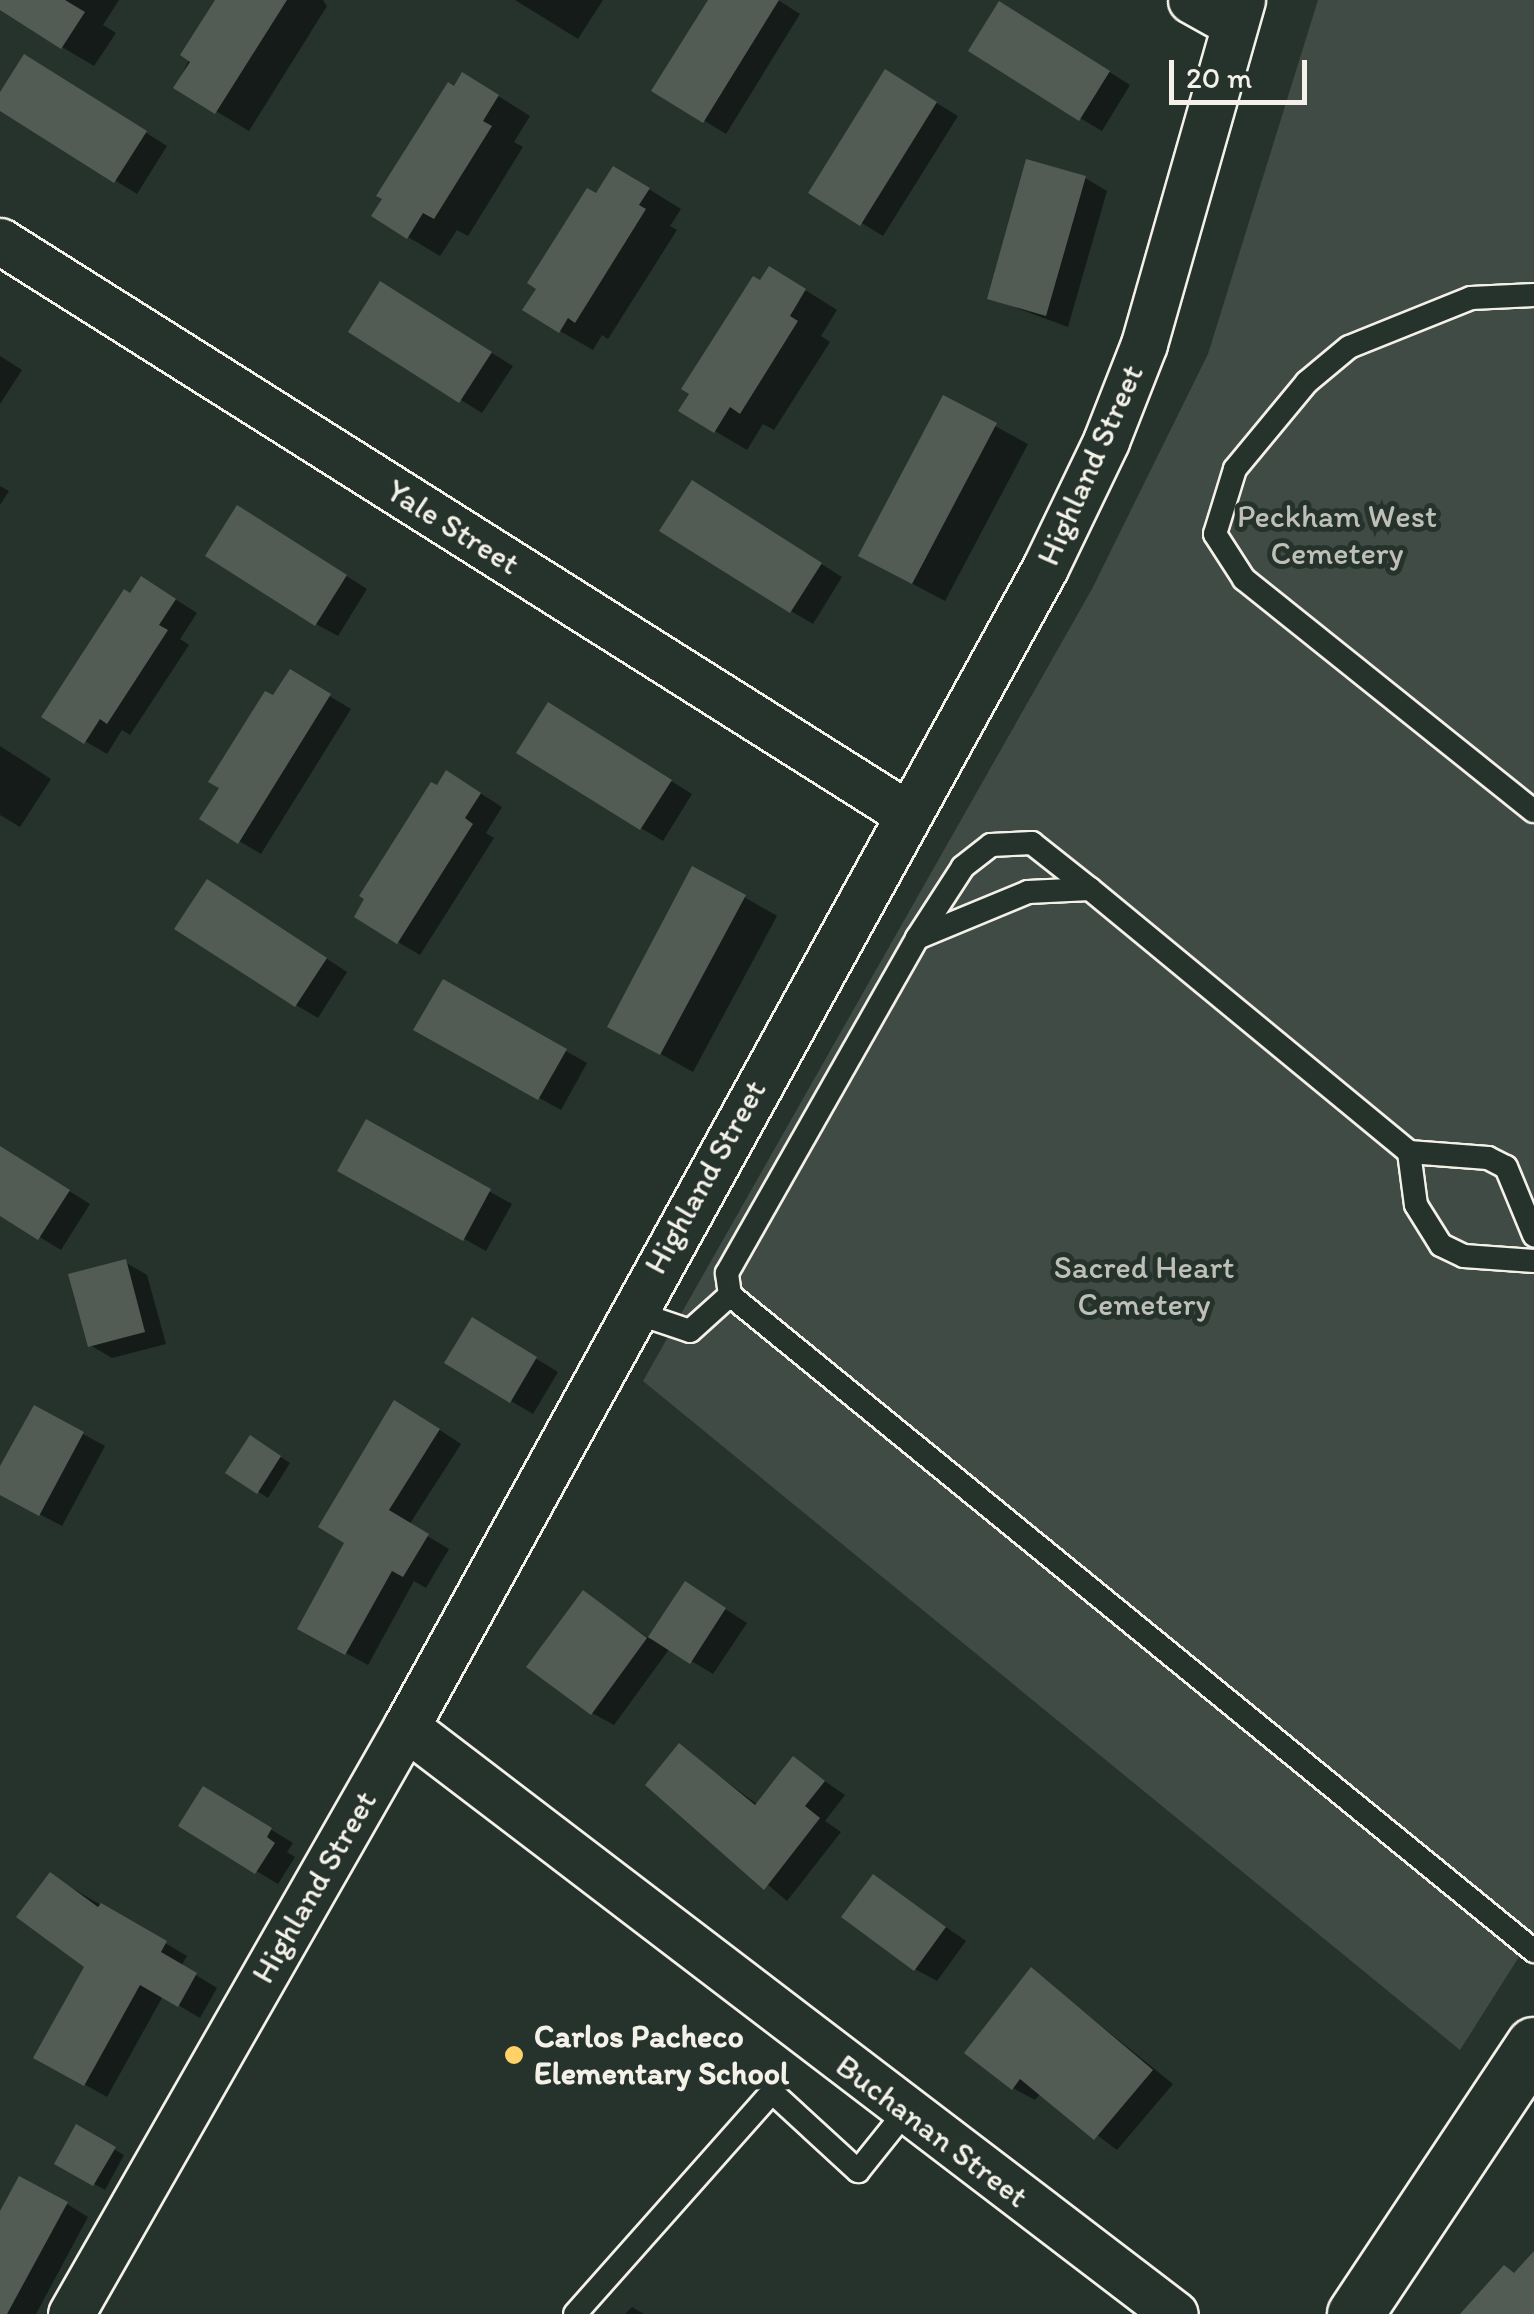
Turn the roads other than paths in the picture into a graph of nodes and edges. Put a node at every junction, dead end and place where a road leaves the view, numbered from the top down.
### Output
1 (1191, 0) edge
2 (1238, 12) edge
3 (0, 241) edge
4 (1534, 295) edge
5 (1534, 811) edge
6 (906, 813) junction
7 (1090, 889) junction
8 (917, 938) junction
9 (1410, 1152) junction
10 (1534, 1235) edge
11 (1534, 1261) edge
12 (730, 1296) junction
13 (632, 1311) junction
14 (406, 1727) junction
15 (1534, 1951) edge
16 (1534, 2045) edge
17 (906, 2112) junction
18 (72, 2314) edge
19 (575, 2314) edge
20 (1175, 2314) edge
21 (1355, 2314) edge

1 - 2 street
2 - 6 street, Highland Street
3 - 6 street, Yale Street
4 - 5 lane
6 - 13 street, Highland Street
7 - 8 lane
7 - 8 lane
7 - 9 lane
8 - 12 lane
9 - 10 lane
9 - 11 lane
12 - 13 lane
12 - 15 lane
13 - 14 street, Highland Street
14 - 17 street, Buchanan Street
14 - 18 street, Highland Street
16 - 21 main road
17 - 19 lane
17 - 20 street, Buchanan Street

